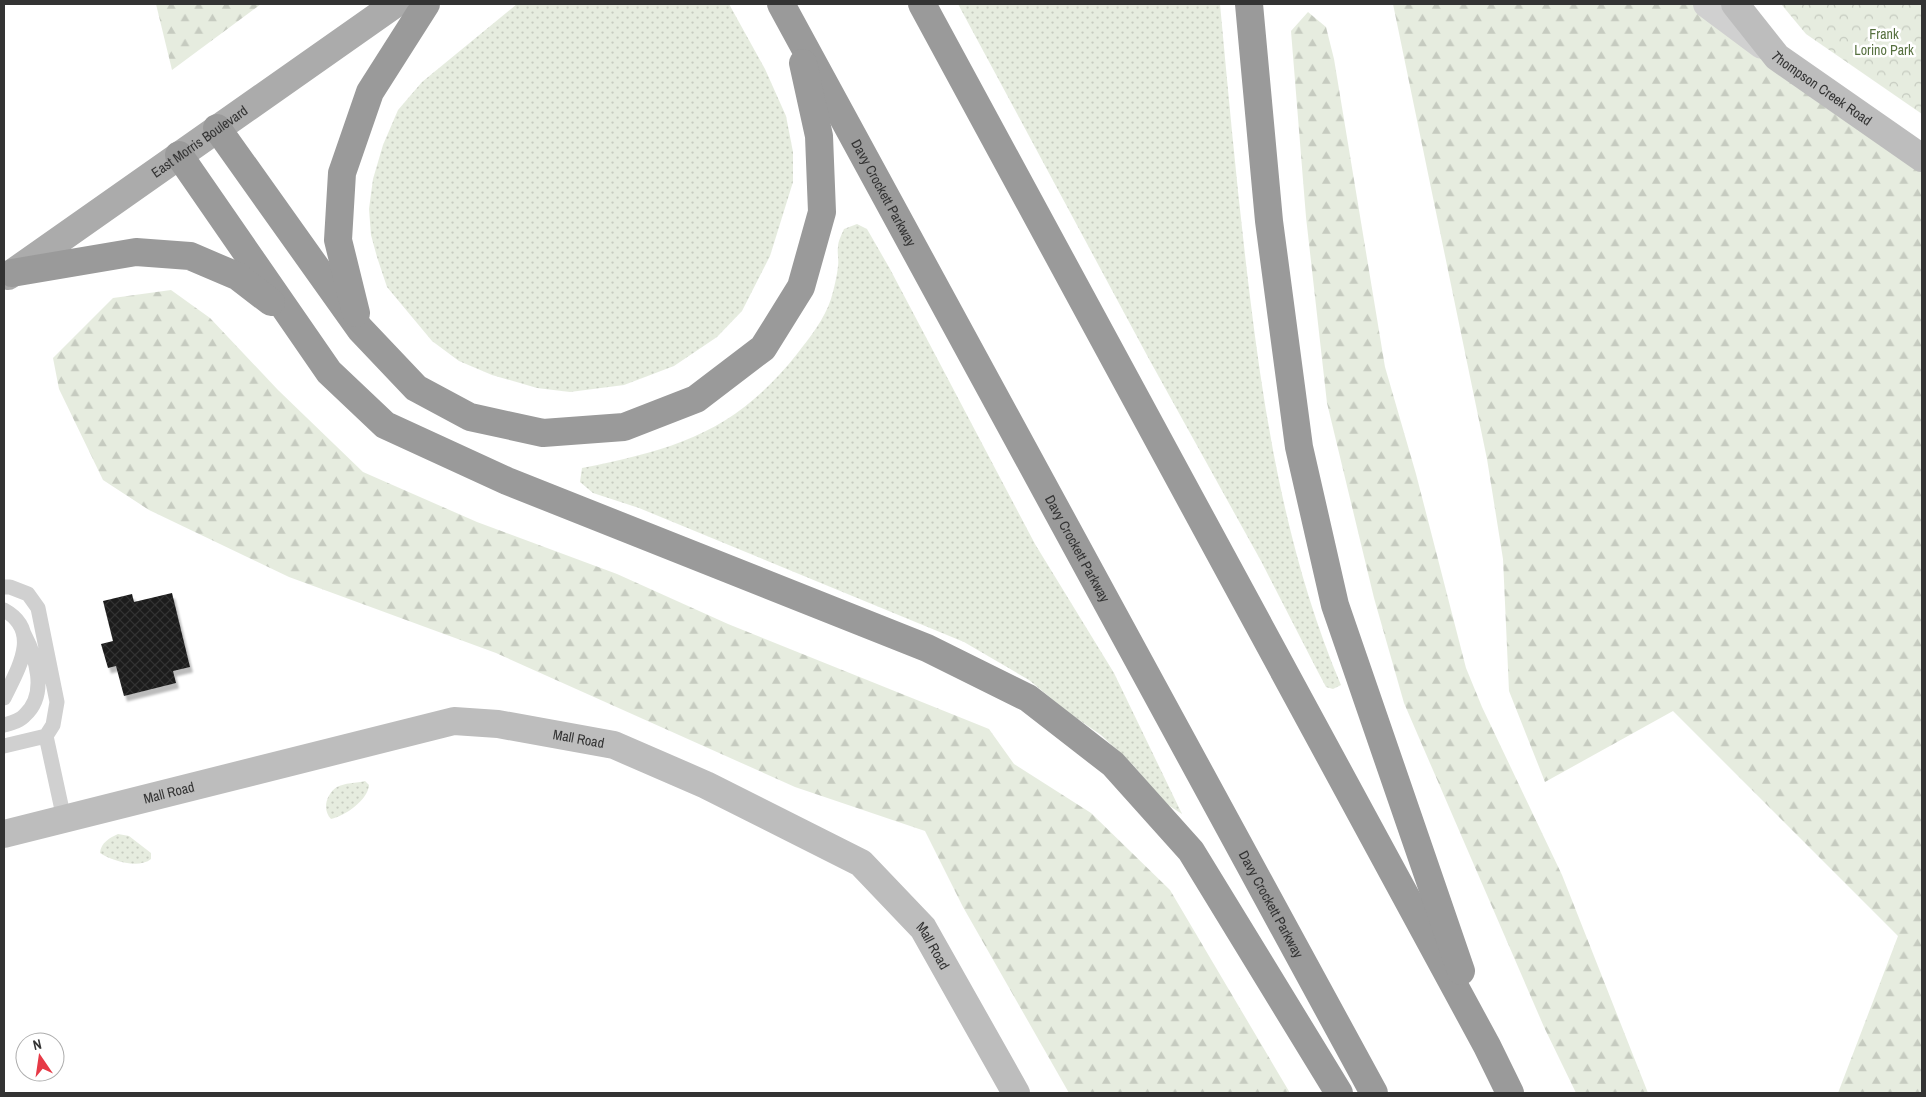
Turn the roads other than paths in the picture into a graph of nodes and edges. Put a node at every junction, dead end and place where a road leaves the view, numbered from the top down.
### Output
1 (395, 4) edge
2 (426, 4) edge
3 (782, 4) edge
4 (922, 4) edge
5 (1249, 4) edge
6 (1708, 4) edge
7 (1735, 4) edge
8 (796, 30) junction
9 (1778, 57) junction
10 (217, 128) junction
11 (179, 155) junction
12 (1922, 158) edge
13 (8, 276) edge
14 (291, 318) junction
15 (360, 329) junction
16 (4, 587) edge
17 (4, 610) edge
18 (24, 634) junction
19 (4, 698) edge
20 (4, 725) edge
21 (46, 736) junction
22 (4, 746) edge
23 (64, 819) junction
24 (4, 834) edge
25 (1487, 1046) junction
26 (1016, 1093) edge
27 (1339, 1093) edge
28 (1374, 1093) edge
29 (1510, 1093) edge

1 - 10 main road, East Morris Boulevard
2 - 15 highway
3 - 8 highway, Davy Crockett Parkway
4 - 25 highway
5 - 25 highway
6 - 9 street
7 - 9 street, Thompson Creek Road
8 - 15 highway
8 - 28 highway, Davy Crockett Parkway
9 - 12 street, Thompson Creek Road
10 - 11 main road, East Morris Boulevard
10 - 15 highway
11 - 13 main road, East Morris Boulevard
11 - 14 highway
13 - 14 highway
14 - 27 highway
16 - 21 lane
17 - 18 lane
18 - 19 lane
18 - 20 lane
21 - 22 lane
21 - 23 lane
23 - 24 street, Mall Road
23 - 26 street, Mall Road
25 - 29 highway

